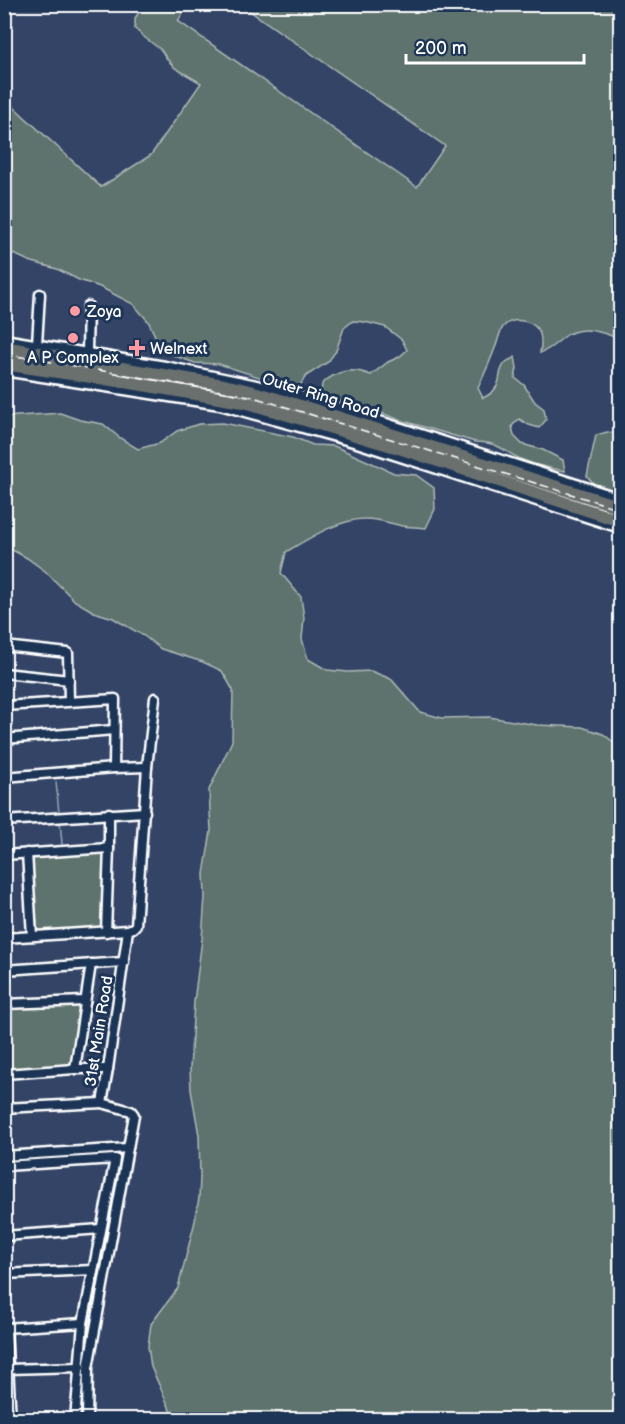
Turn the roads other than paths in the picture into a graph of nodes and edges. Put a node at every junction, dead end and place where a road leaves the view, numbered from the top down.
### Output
1 (40, 294) dead end
2 (87, 306) dead end
3 (4, 339) edge
4 (37, 344) junction
5 (4, 347) edge
6 (87, 352) junction
7 (4, 356) edge
8 (4, 364) edge
9 (127, 369) junction
10 (4, 370) edge
11 (114, 374) joint
12 (621, 498) edge
13 (621, 507) edge
14 (621, 520) edge
15 (621, 528) edge
16 (4, 646) edge
17 (4, 673) edge
18 (69, 680) junction
19 (154, 698) dead end
20 (69, 701) junction
21 (4, 706) edge
22 (114, 730) junction
23 (4, 739) edge
24 (147, 767) junction
25 (114, 768) junction
26 (4, 777) edge
27 (145, 812) junction
28 (109, 813) junction
29 (4, 821) edge
30 (110, 848) junction
31 (27, 853) junction
32 (4, 855) edge
33 (128, 930) junction
34 (106, 932) junction
35 (32, 936) junction
36 (4, 938) edge
37 (124, 962) junction
38 (92, 964) junction
39 (4, 970) edge
40 (85, 1001) junction
41 (4, 1004) edge
42 (75, 1069) junction
43 (108, 1069) junction
44 (4, 1074) edge
45 (102, 1103) junction
46 (4, 1108) edge
47 (128, 1148) junction
48 (4, 1156) edge
49 (4, 1166) edge
50 (101, 1229) junction
51 (4, 1236) edge
52 (93, 1270) junction
53 (4, 1274) edge
54 (83, 1323) junction
55 (5, 1328) edge
56 (80, 1367) junction
57 (8, 1369) junction
58 (7, 1386) edge
59 (10, 1419) edge
60 (75, 1419) edge
61 (87, 1419) edge

1 - 4 street
2 - 6 street
3 - 4 street
4 - 6 street
5 - 9 highway, Outer Ring Road
6 - 12 street
7 - 11 main road
8 - 14 highway, Outer Ring Road
9 - 11 highway
9 - 13 highway, Outer Ring Road
10 - 15 street
16 - 18 street
17 - 18 street
18 - 20 street
19 - 24 street, 31st Main Road
20 - 21 street
20 - 22 street
22 - 23 street
22 - 25 street
24 - 25 street
24 - 27 street, 31st Main Road
25 - 26 street
27 - 28 street
27 - 33 street, 31st Main Road
28 - 29 street
28 - 30 street
30 - 31 street
30 - 34 street
31 - 32 street
31 - 35 street
33 - 34 street
33 - 37 street, 31st Main Road
34 - 35 street
35 - 36 street
37 - 38 street
37 - 43 street, 31st Main Road
38 - 39 street
38 - 40 street
40 - 41 street
40 - 42 street
42 - 43 street
42 - 44 street
43 - 45 street, 31st Main Road
45 - 46 street
45 - 47 street, 31st Main Road
47 - 48 street
47 - 61 street, 31st Main Road
49 - 50 street
50 - 51 street
50 - 52 street
52 - 53 street
52 - 54 street
54 - 55 street
54 - 56 street
55 - 57 street
56 - 57 street
56 - 60 street
57 - 58 street
58 - 59 street

